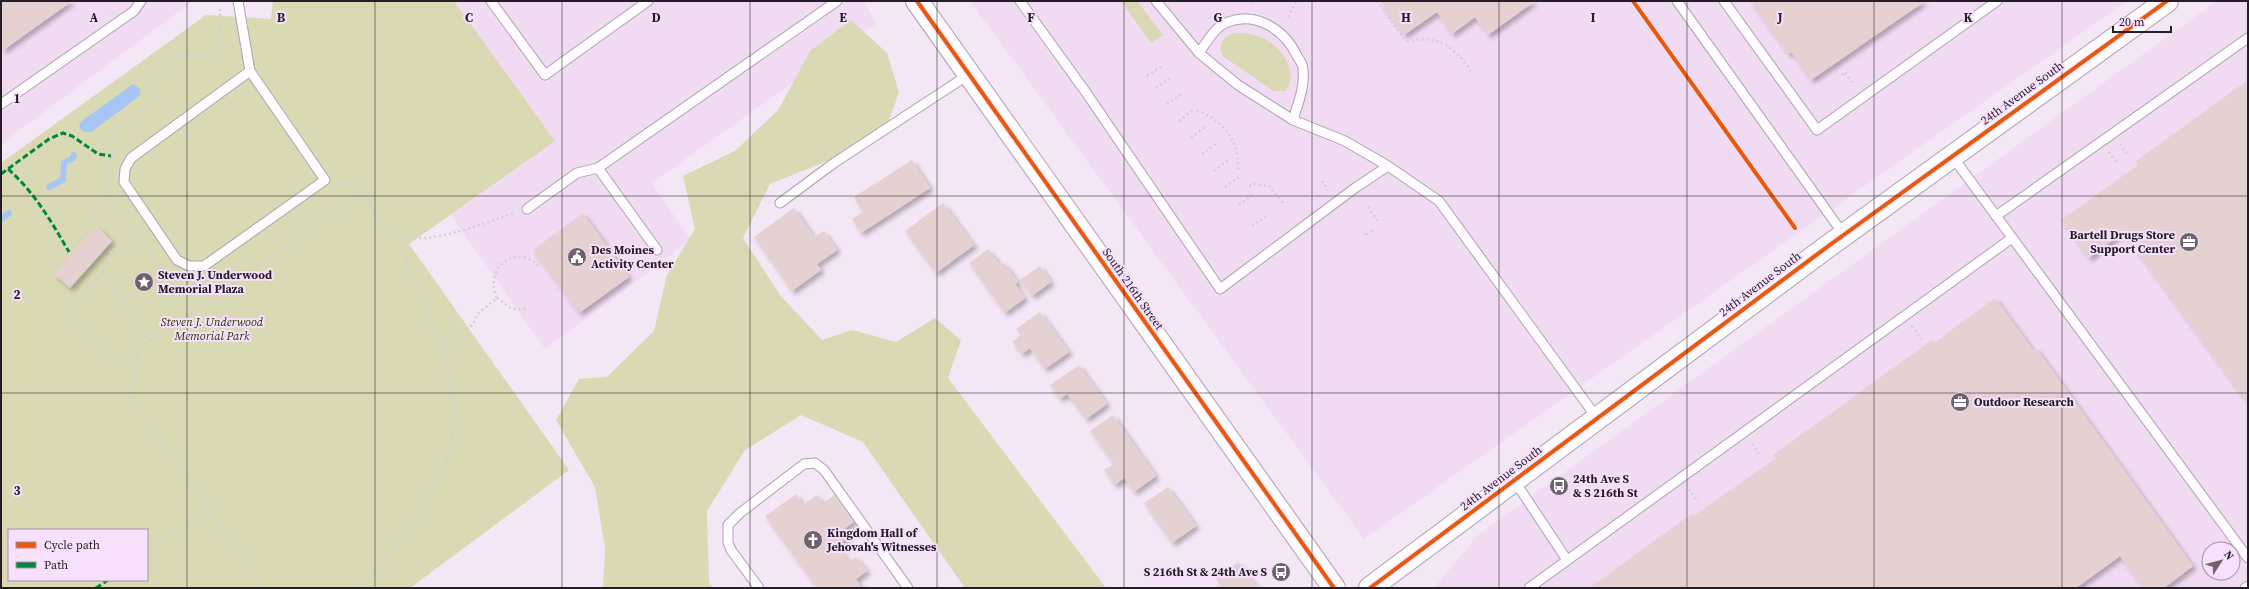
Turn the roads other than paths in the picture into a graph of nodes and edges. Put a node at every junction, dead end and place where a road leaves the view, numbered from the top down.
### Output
1 (141, 1) edge
2 (238, 1) edge
3 (491, 1) edge
4 (648, 1) edge
5 (837, 1) edge
6 (917, 1) edge
7 (1020, 1) edge
8 (1156, 1) edge
9 (1677, 1) edge
10 (1724, 1) edge
11 (1997, 1) edge
12 (2167, 1) edge
13 (2248, 38) edge
14 (1199, 53) junction
15 (250, 72) junction
16 (968, 75) junction
17 (1, 104) edge
18 (1293, 120) junction
19 (1952, 156) junction
20 (1388, 166) junction
21 (598, 168) junction
22 (780, 203) dead end
23 (527, 210) road end
24 (1996, 216) junction
25 (1844, 234) junction
26 (2012, 238) junction
27 (657, 250) dead end
28 (1597, 418) junction
29 (1514, 480) junction
30 (2248, 558) edge
31 (1567, 560) junction
32 (2248, 586) edge
33 (759, 588) edge
34 (908, 588) edge
35 (1334, 588) edge
36 (1370, 588) edge
37 (1529, 588) edge
38 (2245, 588) edge

1 - 17 lane
2 - 15 lane
3 - 4 lane
5 - 21 lane
6 - 16 street, South 216th Street
7 - 20 lane
8 - 14 lane
9 - 25 lane
10 - 11 lane
12 - 19 street, 24th Avenue South
13 - 24 lane
14 - 18 lane
14 - 18 lane
15 - 15 lane
16 - 22 lane
16 - 35 street, South 216th Street
18 - 20 lane
19 - 24 lane
19 - 25 street, 24th Avenue South
20 - 28 lane
21 - 23 lane
21 - 27 lane
24 - 26 lane
25 - 28 street, 24th Avenue South
26 - 30 lane
26 - 31 lane
28 - 29 street, 24th Avenue South
29 - 31 lane
29 - 36 street, 24th Avenue South
31 - 37 lane
32 - 38 lane
33 - 34 lane

